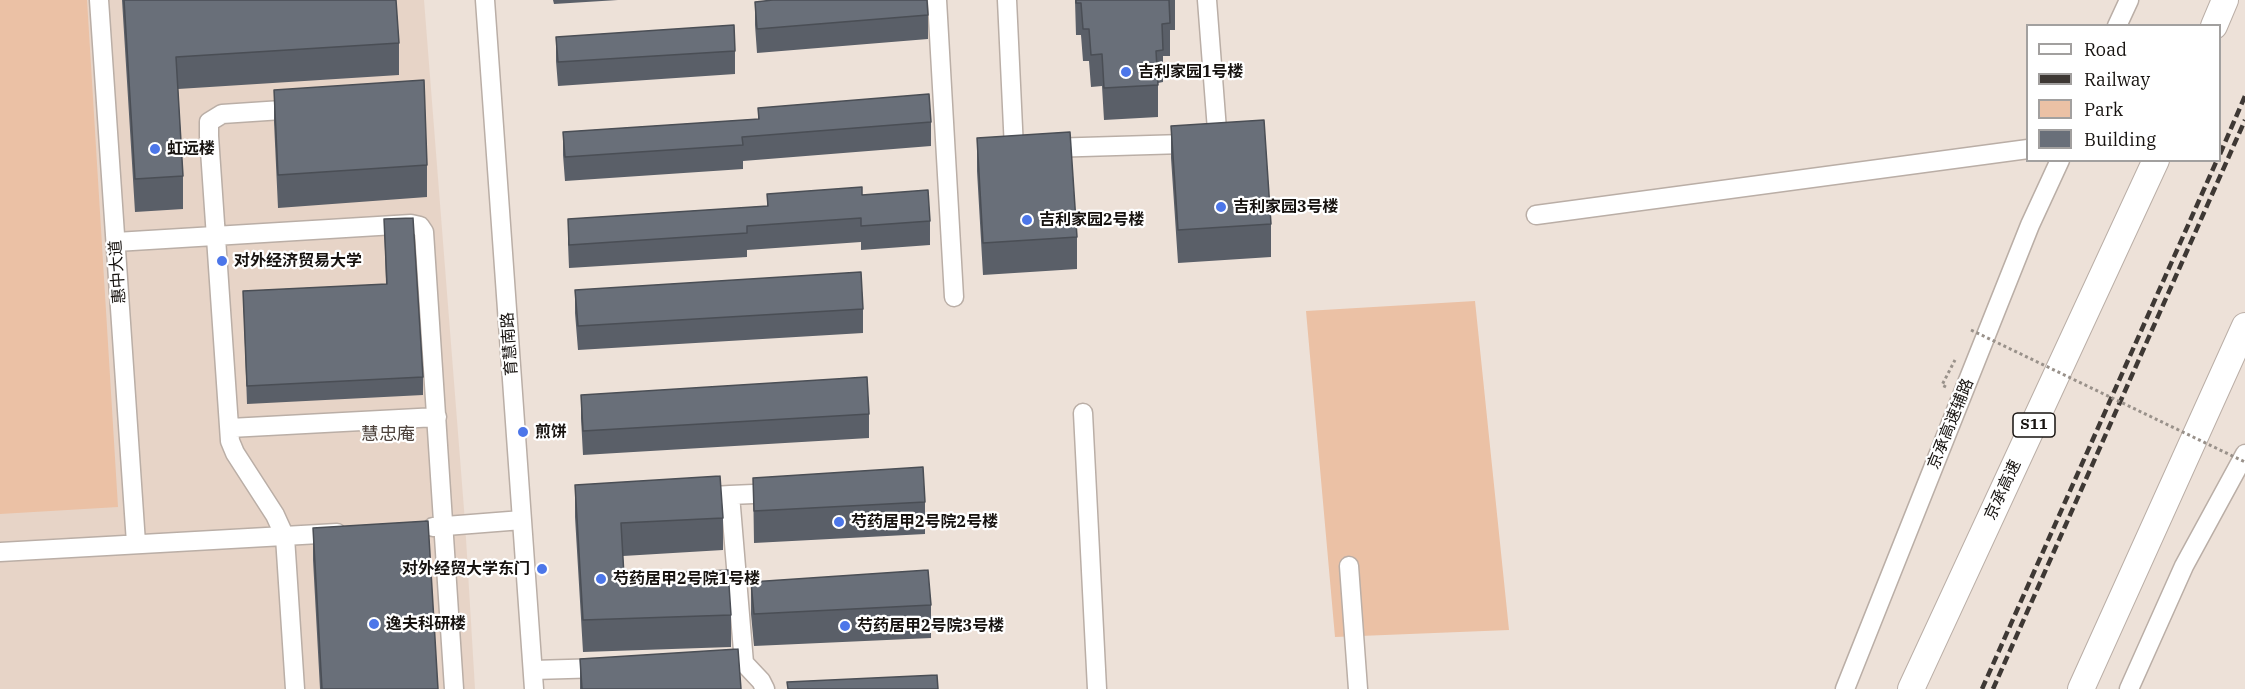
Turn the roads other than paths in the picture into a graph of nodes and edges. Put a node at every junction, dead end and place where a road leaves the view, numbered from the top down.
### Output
1 (99, 0) edge
2 (485, 0) edge
3 (937, 0) edge
4 (1007, 0) edge
5 (1207, 0) edge
6 (2129, 0) edge
7 (2224, 0) edge
8 (2118, 24) edge
9 (2215, 24) edge
10 (312, 108) edge
11 (2026, 150) edge
12 (2059, 162) edge
13 (2155, 162) edge
14 (1536, 215) dead end
15 (216, 235) junction
16 (116, 242) junction
17 (954, 297) dead end
18 (2245, 326) edge
19 (1083, 413) dead end
20 (437, 417) junction
21 (230, 428) junction
22 (2245, 454) edge
23 (789, 493) edge
24 (730, 495) junction
25 (685, 498) edge
26 (522, 520) junction
27 (444, 527) junction
28 (421, 528) edge
29 (353, 532) edge
30 (285, 537) junction
31 (136, 543) junction
32 (0, 552) edge
33 (1349, 566) dead end
34 (744, 663) junction
35 (697, 665) edge
36 (615, 668) edge
37 (533, 670) junction
38 (295, 689) edge
39 (454, 689) edge
40 (534, 689) edge
41 (765, 689) edge
42 (1097, 689) edge
43 (1358, 689) edge
44 (1845, 689) edge
45 (1911, 689) edge
46 (2080, 689) edge
47 (2129, 689) edge

1 - 16 street, 惠中大道
2 - 26 street, 育慧南路
3 - 17 street
4 - 5 street
6 - 8 street
7 - 9 highway
10 - 15 street
11 - 14 street
12 - 44 street, 京承高速辅路
13 - 45 highway, 京承高速 / S11
15 - 16 street
15 - 20 street
15 - 21 street
16 - 31 street, 惠中大道
18 - 46 highway
19 - 42 street
20 - 21 street
20 - 27 street
21 - 30 street
22 - 47 street
23 - 24 street
24 - 25 street
24 - 34 street
26 - 27 street
26 - 37 street, 育慧南路
27 - 28 street
27 - 39 street
29 - 30 street
30 - 31 street
30 - 38 street
31 - 32 street
33 - 43 street
34 - 35 street
34 - 41 street
36 - 37 street
37 - 40 street, 育慧南路

